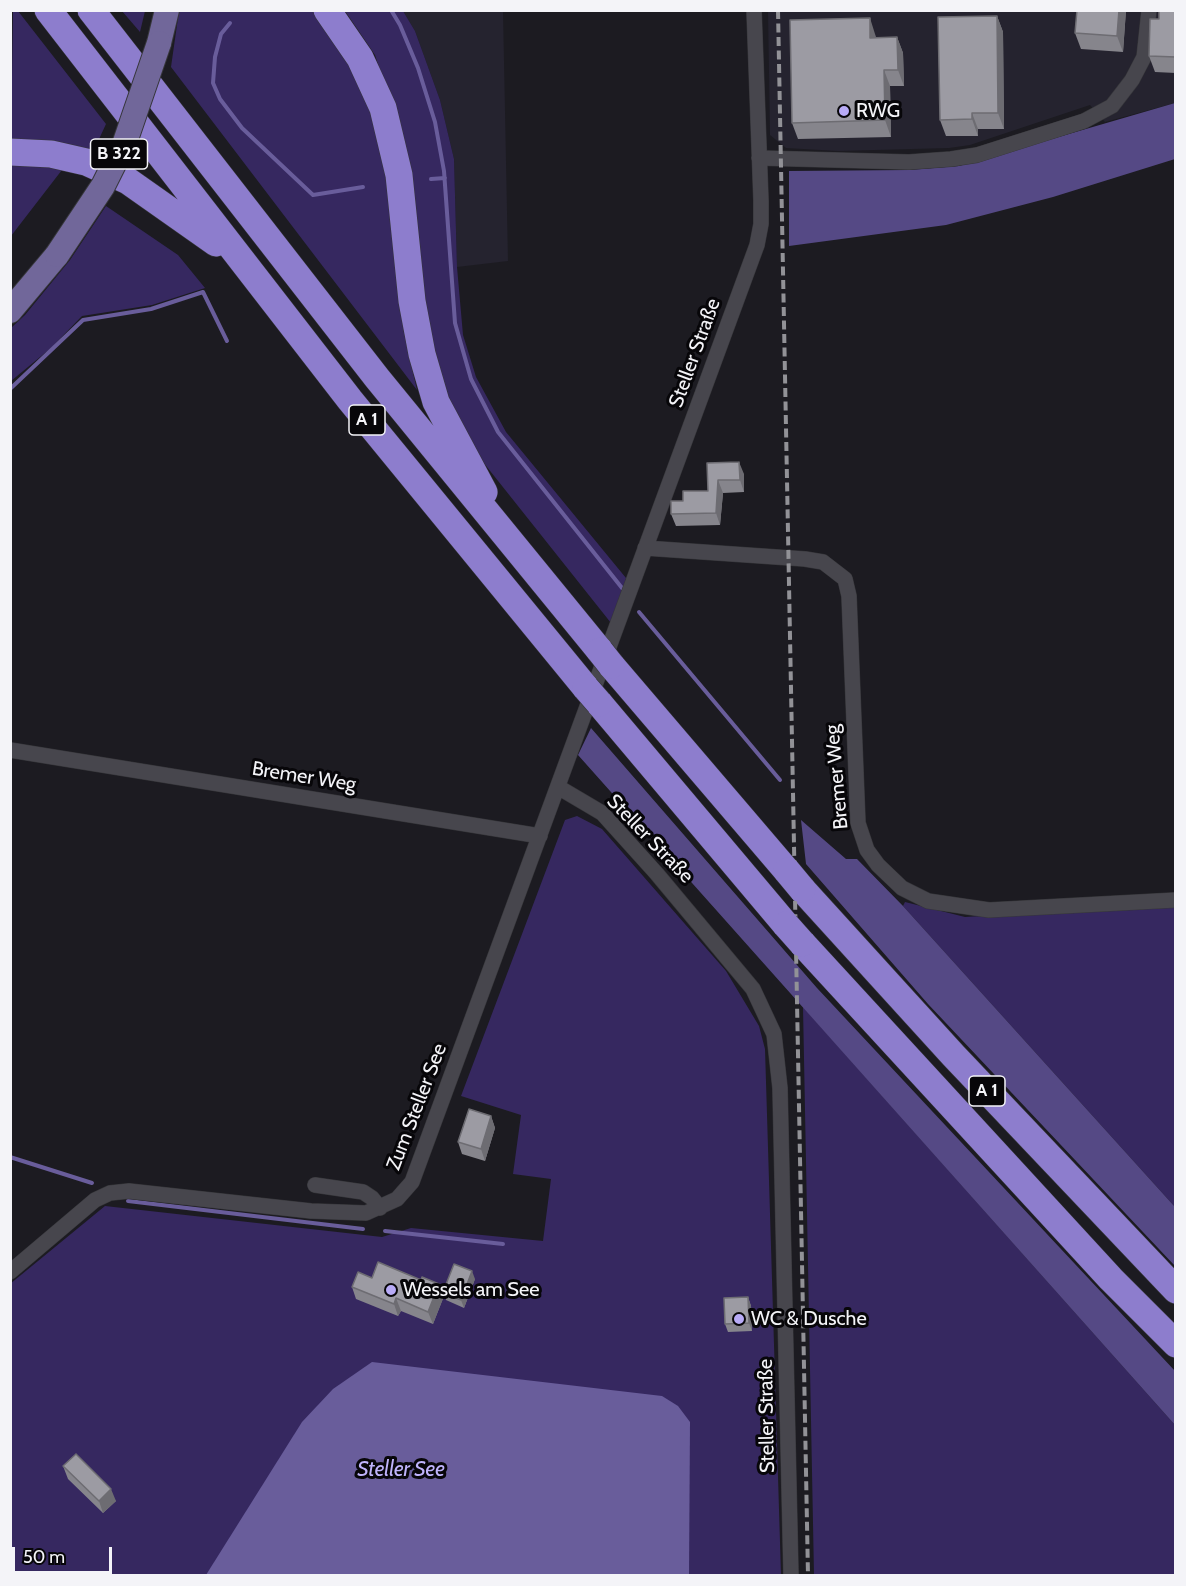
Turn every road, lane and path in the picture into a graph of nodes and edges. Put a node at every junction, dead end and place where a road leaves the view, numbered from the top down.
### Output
1 (48, 10) edge
2 (91, 10) edge
3 (167, 10) edge
4 (327, 10) edge
5 (754, 10) edge
6 (1149, 10) edge
7 (10, 152) edge
8 (759, 158) junction
9 (246, 266) junction
10 (10, 310) edge
11 (645, 548) junction
12 (514, 549) junction
13 (10, 750) edge
14 (558, 787) junction
15 (540, 836) junction
16 (1176, 900) edge
17 (315, 1185) dead end
18 (380, 1208) junction
19 (10, 1272) edge
20 (1176, 1290) edge
21 (1176, 1344) edge
22 (791, 1575) edge

1 - 9 highway, A 1
2 - 12 highway, A 1
3 - 10 main road, B 322, bridge
4 - 12 highway
5 - 8 street, Steller Straße
6 - 8 street
7 - 9 highway
8 - 11 street, Steller Straße
9 - 21 highway, A 1
11 - 14 street, Steller Straße
11 - 16 street, Bremer Weg
12 - 20 highway, A 1
13 - 15 street, Bremer Weg
14 - 15 street
14 - 22 street, Steller Straße
15 - 18 street, Zum Steller See
17 - 18 street
18 - 19 street, Zum Steller See

